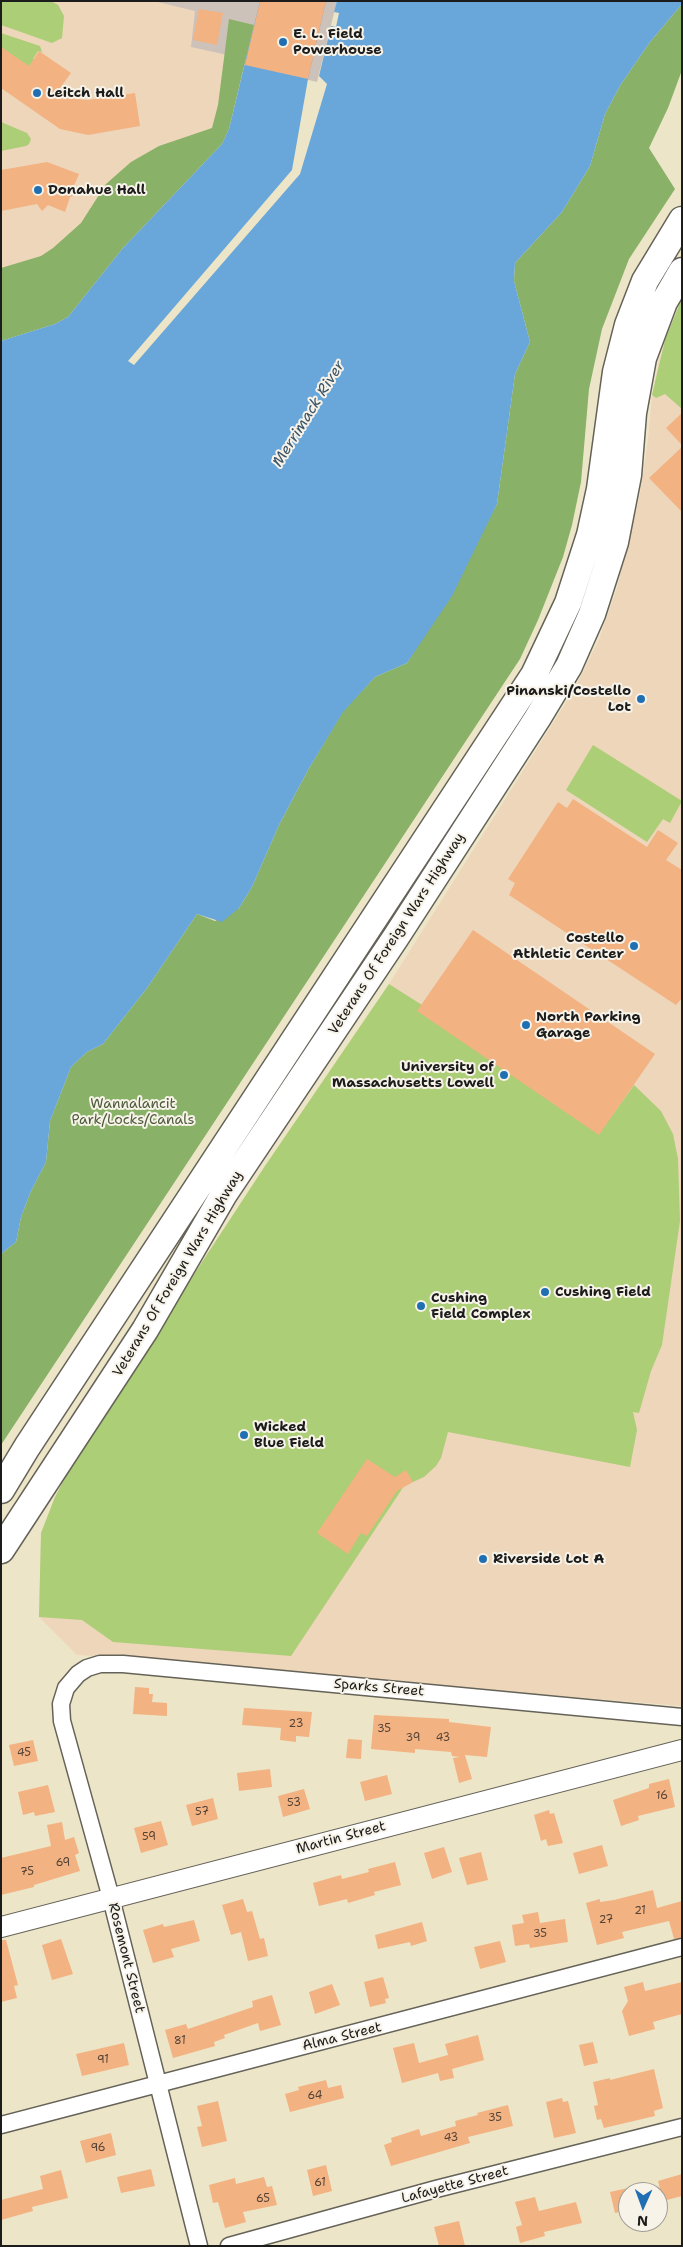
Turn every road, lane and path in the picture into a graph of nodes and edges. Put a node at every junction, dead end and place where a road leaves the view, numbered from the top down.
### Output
1 (682, 220) edge
2 (682, 271) edge
3 (1, 1490) edge
4 (1, 1550) edge
5 (78, 1674) joint
6 (682, 1717) edge
7 (682, 1750) edge
8 (111, 1898) junction
9 (1, 1927) edge
10 (682, 1947) edge
11 (158, 2084) junction
12 (1, 2125) edge
13 (682, 2127) edge
14 (199, 2246) edge
15 (229, 2246) edge

1 - 3 main road, Veterans Of Foreign Wars Highway
2 - 4 main road, Veterans Of Foreign Wars Highway
5 - 6 street, Sparks Street
5 - 8 street, Rosemont Street
7 - 8 street, Martin Street
8 - 9 street, Martin Street
8 - 11 street, Rosemont Street
10 - 11 street, Alma Street
11 - 12 street, Alma Street
11 - 14 street, Rosemont Street
13 - 15 street, Lafayette Street

